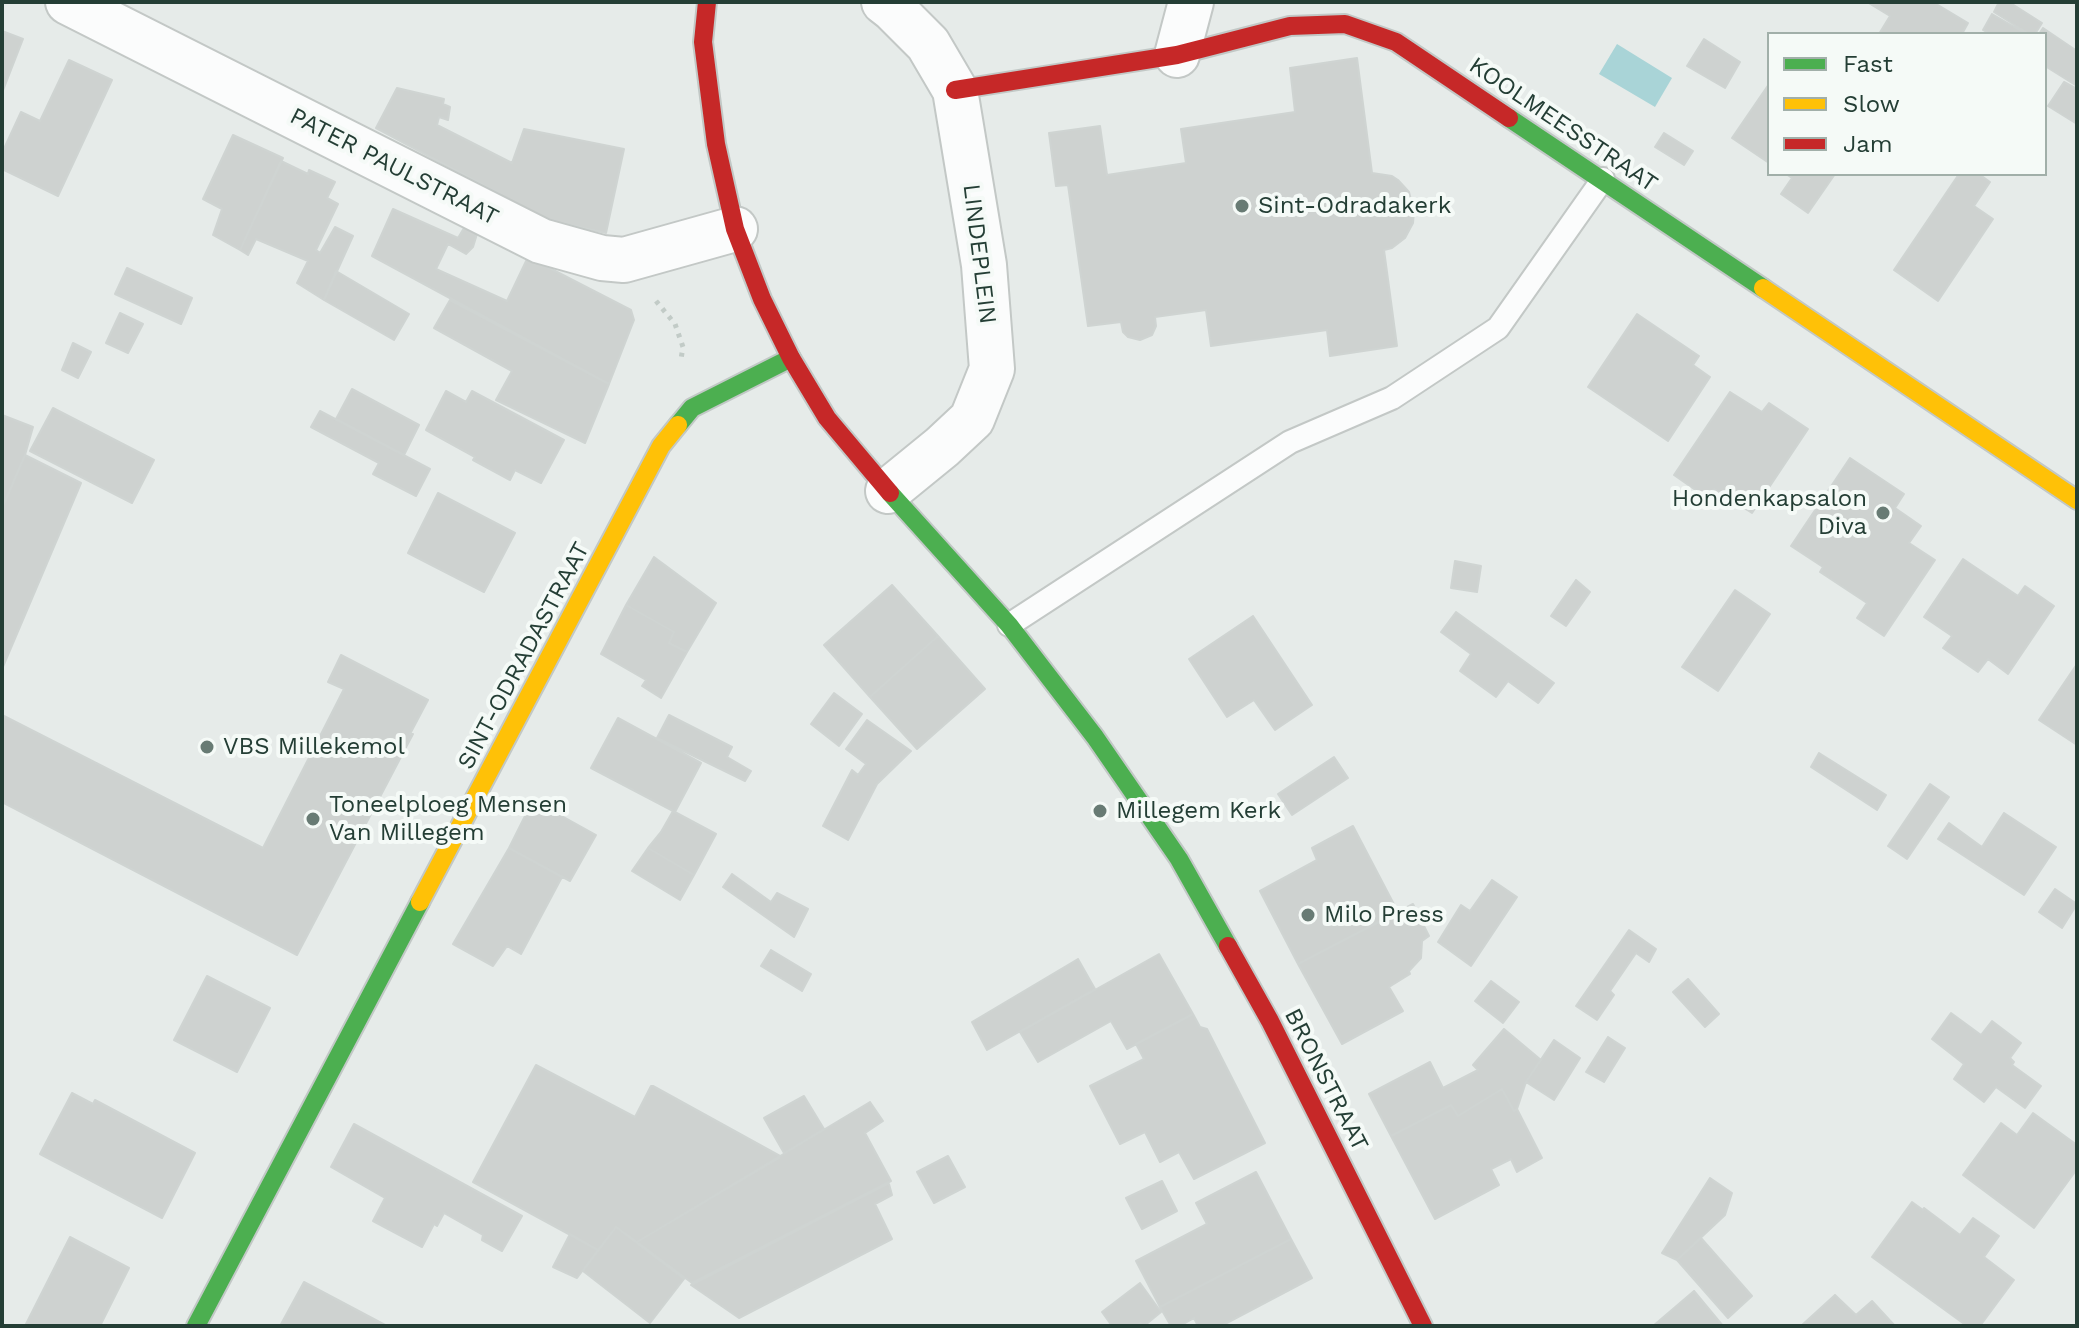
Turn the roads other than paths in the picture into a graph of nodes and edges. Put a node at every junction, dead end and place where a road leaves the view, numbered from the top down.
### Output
1 (68, 2) edge
2 (707, 2) edge
3 (884, 2) edge
4 (1191, 2) edge
5 (1177, 55) junction
6 (955, 90) junction
7 (1603, 179) junction
8 (735, 229) junction
9 (791, 358) junction
10 (888, 491) junction
11 (2077, 500) edge
12 (1009, 625) junction
13 (196, 1326) edge
14 (1423, 1326) edge

1 - 8 street, PATER PAULSTRAAT
2 - 8 street
3 - 6 street, LINDEPLEIN
4 - 5 street
5 - 6 street, KOOLMEESSTRAAT
5 - 7 street, KOOLMEESSTRAAT
6 - 10 street, LINDEPLEIN
7 - 11 street, KOOLMEESSTRAAT
7 - 12 lane
8 - 9 street
9 - 10 street
9 - 13 street, SINT-ODRADASTRAAT
10 - 12 street
12 - 14 street, BRONSTRAAT

